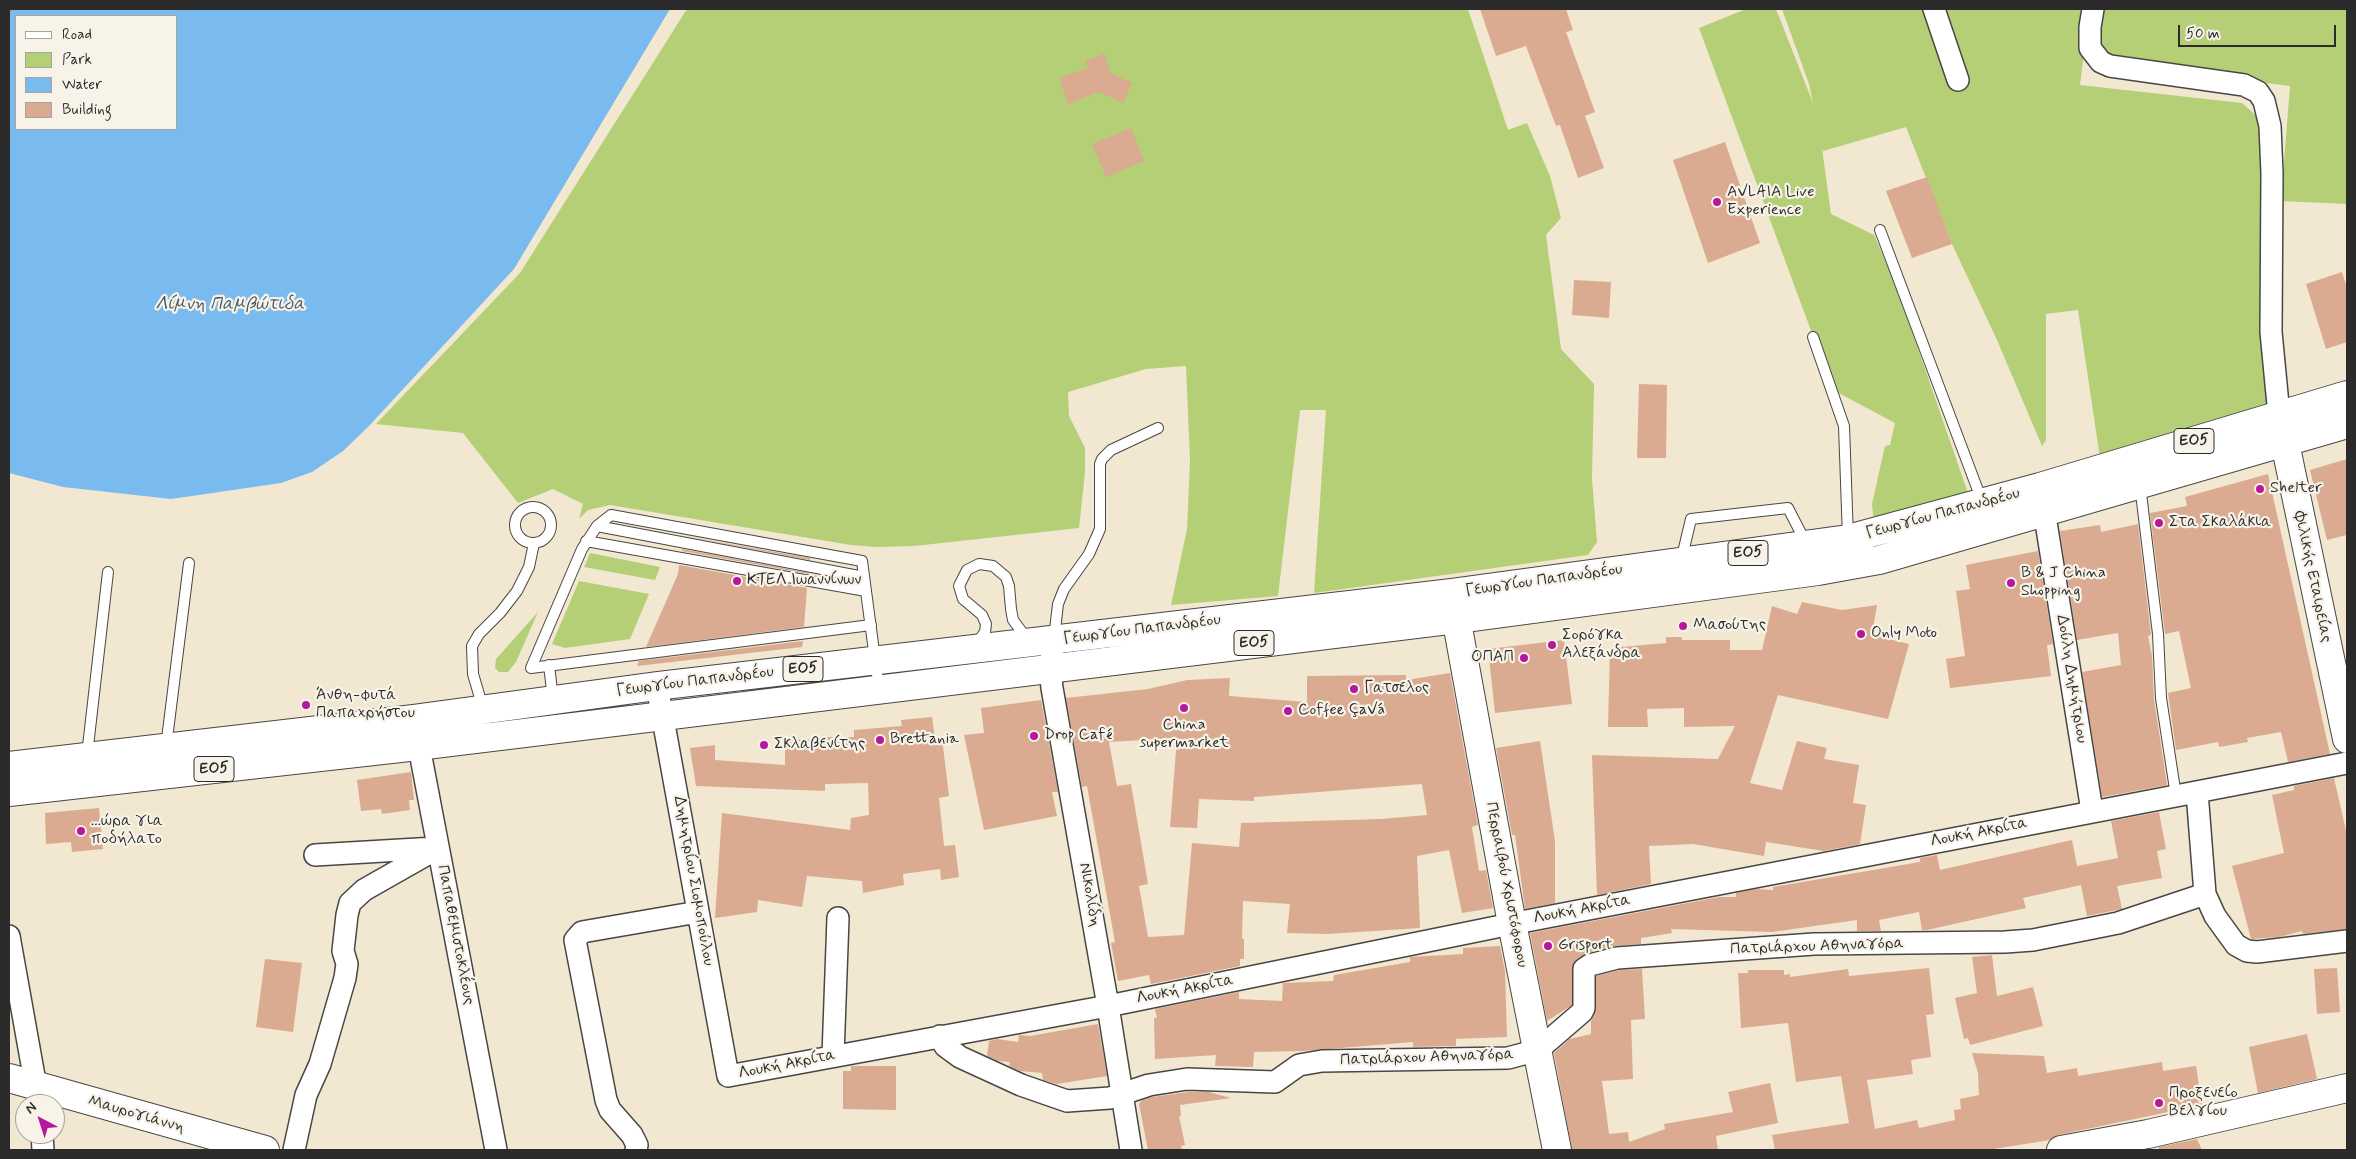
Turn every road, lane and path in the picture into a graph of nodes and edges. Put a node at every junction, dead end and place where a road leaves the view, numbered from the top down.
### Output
1 (1934, 9) edge
2 (2093, 9) edge
3 (1958, 80) dead end
4 (1880, 230) dead end
5 (1813, 337) dead end
6 (2347, 395) edge
7 (2279, 415) junction
8 (2347, 424) edge
9 (1158, 428) dead end
10 (2283, 443) junction
11 (2140, 485) junction
12 (2042, 500) junction
13 (1982, 503) junction
14 (597, 526) junction
15 (1848, 539) junction
16 (586, 541) junction
17 (534, 543) dead end
18 (1807, 544) junction
19 (1681, 562) junction
20 (189, 563) dead end
21 (108, 572) dead end
22 (864, 577) junction
23 (866, 591) junction
24 (1454, 606) junction
25 (871, 625) junction
26 (1046, 641) junction
27 (972, 649) junction
28 (876, 661) junction
29 (549, 665) junction
30 (1050, 668) junction
31 (657, 686) junction
32 (879, 689) junction
33 (553, 700) junction
34 (483, 709) junction
35 (662, 715) junction
36 (414, 719) junction
37 (2347, 739) edge
38 (418, 746) junction
39 (166, 748) junction
40 (87, 757) junction
41 (2347, 763) edge
42 (9, 766) edge
43 (9, 792) edge
44 (2198, 792) junction
45 (2176, 796) junction
46 (2092, 811) junction
47 (438, 848) junction
48 (314, 855) dead end
49 (2205, 894) junction
50 (698, 912) junction
51 (838, 918) dead end
52 (1512, 923) junction
53 (9, 936) edge
54 (2347, 941) edge
55 (1108, 1006) junction
56 (940, 1036) junction
57 (1538, 1050) junction
58 (833, 1056) junction
59 (728, 1076) joint
60 (9, 1078) edge
61 (2347, 1088) edge
62 (1122, 1093) junction
63 (35, 1094) edge
64 (37, 1094) edge
65 (65, 1102) edge
66 (2147, 1142) edge
67 (264, 1150) edge
68 (294, 1150) edge
69 (496, 1150) edge
70 (636, 1150) edge
71 (1131, 1150) edge
72 (1557, 1150) edge
73 (2061, 1150) edge

1 - 3 street
2 - 7 street
4 - 13 lane
5 - 15 lane
6 - 7 main road, Γεωργίου Παπανδρέου / ΕΟ5
7 - 10 main road, Φιλικής Εταιρείας
7 - 12 main road, Γεωργίου Παπανδρέου / ΕΟ5
8 - 10 main road, Γεωργίου Παπανδρέου / ΕΟ5
9 - 26 lane
10 - 11 main road, Γεωργίου Παπανδρέου / ΕΟ5
10 - 37 main road, Φιλικής Εταιρείας
11 - 12 main road, Γεωργίου Παπανδρέου / ΕΟ5
11 - 45 lane
12 - 13 main road, Γεωργίου Παπανδρέου / ΕΟ5
12 - 24 main road, Γεωργίου Παπανδρέου / ΕΟ5
12 - 46 street, Δούλη Δημήτριου
13 - 15 main road, Γεωργίου Παπανδρέου / ΕΟ5
14 - 16 lane
14 - 22 lane
14 - 22 lane
15 - 18 main road, Γεωργίου Παπανδρέου / ΕΟ5
16 - 23 lane
16 - 29 lane
17 - 34 lane
18 - 19 main road, Γεωργίου Παπανδρέου / ΕΟ5
18 - 19 lane
19 - 24 main road, Γεωργίου Παπανδρέου / ΕΟ5
20 - 39 lane
21 - 40 lane
22 - 23 lane
23 - 25 lane
24 - 26 main road, Γεωργίου Παπανδρέου / ΕΟ5
24 - 30 main road, Γεωργίου Παπανδρέου / ΕΟ5
24 - 52 main road, Περραιβού Χριστόφορου
25 - 28 lane
25 - 29 lane
26 - 27 main road, Γεωργίου Παπανδρέου / ΕΟ5
26 - 27 lane
26 - 30 street, Νικολίδη
27 - 28 main road, Γεωργίου Παπανδρέου / ΕΟ5
28 - 31 main road, Γεωργίου Παπανδρέου / ΕΟ5
28 - 32 lane
29 - 33 lane
30 - 32 main road, Γεωργίου Παπανδρέου / ΕΟ5
30 - 55 street, Νικολίδη
31 - 33 main road, Γεωργίου Παπανδρέου / ΕΟ5
31 - 35 street, Δημητρίου Σιομοπούλου
32 - 35 main road, Γεωργίου Παπανδρέου / ΕΟ5
33 - 34 main road, Γεωργίου Παπανδρέου / ΕΟ5
34 - 36 main road, Γεωργίου Παπανδρέου / ΕΟ5
35 - 38 main road, Γεωργίου Παπανδρέου / ΕΟ5
35 - 50 street, Δημητρίου Σιομοπούλου
36 - 38 street, Παπαθεμιστοκλέους
36 - 39 main road, Γεωργίου Παπανδρέου / ΕΟ5
38 - 43 main road, Γεωργίου Παπανδρέου / ΕΟ5
38 - 47 street, Παπαθεμιστοκλέους
39 - 40 main road, Γεωργίου Παπανδρέου / ΕΟ5
40 - 42 main road, Γεωργίου Παπανδρέου / ΕΟ5
41 - 44 street, Λουκή Ακρίτα
44 - 45 street, Λουκή Ακρίτα
44 - 49 street
45 - 46 street, Λουκή Ακρίτα
46 - 52 street, Λουκή Ακρίτα
47 - 48 street
47 - 68 street
47 - 69 street, Παπαθεμιστοκλέους
49 - 54 street
49 - 57 street, Πατριάρχου Αθηναγόρα
50 - 59 street, Δημητρίου Σιομοπούλου
50 - 70 street
51 - 58 street
52 - 55 street, Λουκή Ακρίτα
52 - 57 main road, Περραιβού Χριστόφορου
53 - 64 street
55 - 56 street, Λουκή Ακρίτα
55 - 62 street, Νικολίδη
56 - 58 street, Λουκή Ακρίτα
56 - 62 street, Πατριάρχου Αθηναγόρα
57 - 62 street, Πατριάρχου Αθηναγόρα
57 - 72 main road, Περραιβού Χριστόφορου
58 - 59 street, Λουκή Ακρίτα
60 - 63 main road, Μαυρογιάννη
61 - 66 main road
62 - 71 street, Νικολίδη
65 - 67 main road, Μαυρογιάννη
66 - 73 main road

